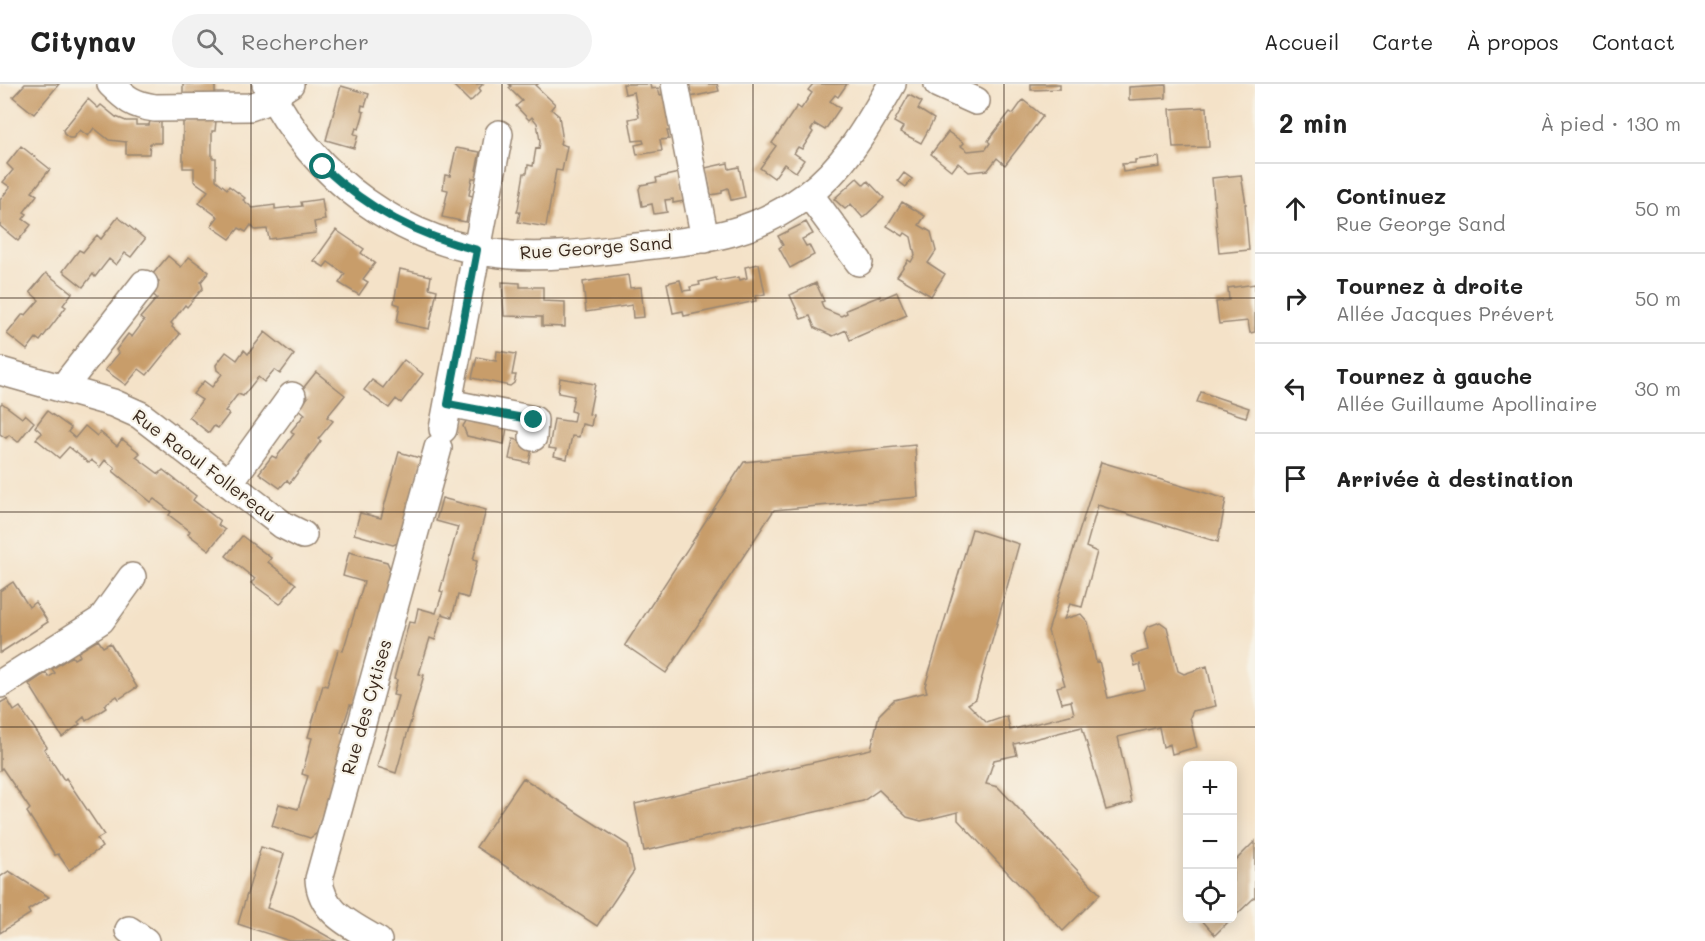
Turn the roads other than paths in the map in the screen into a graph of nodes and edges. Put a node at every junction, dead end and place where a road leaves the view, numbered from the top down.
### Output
1 (111, 84) edge
2 (675, 84) edge
3 (892, 84) edge
4 (938, 84) edge
5 (276, 88) edge
6 (975, 101) dead end
7 (499, 134) dead end
8 (809, 194) junction
9 (705, 239) junction
10 (477, 250) junction
11 (859, 262) dead end
12 (144, 284) dead end
13 (0, 371) edge
14 (62, 389) junction
15 (292, 396) dead end
16 (443, 427) junction
17 (533, 436) dead end
18 (229, 483) junction
19 (303, 535) dead end
20 (132, 577) dead end
21 (0, 684) edge
22 (378, 941) edge

1 - 5 street
2 - 9 street
3 - 8 street, Rue George Sand
4 - 6 street
5 - 10 street, Rue George Sand
7 - 10 street, Rue des Cytises
8 - 9 street, Rue George Sand
8 - 11 street
9 - 10 street, Rue George Sand
10 - 16 street, Rue des Cytises
12 - 14 street
13 - 14 street, Rue Raoul Follereau
14 - 18 street, Rue Raoul Follereau
15 - 18 street
16 - 17 street
16 - 22 street, Rue des Cytises
18 - 19 street, Rue Raoul Follereau
20 - 21 street

